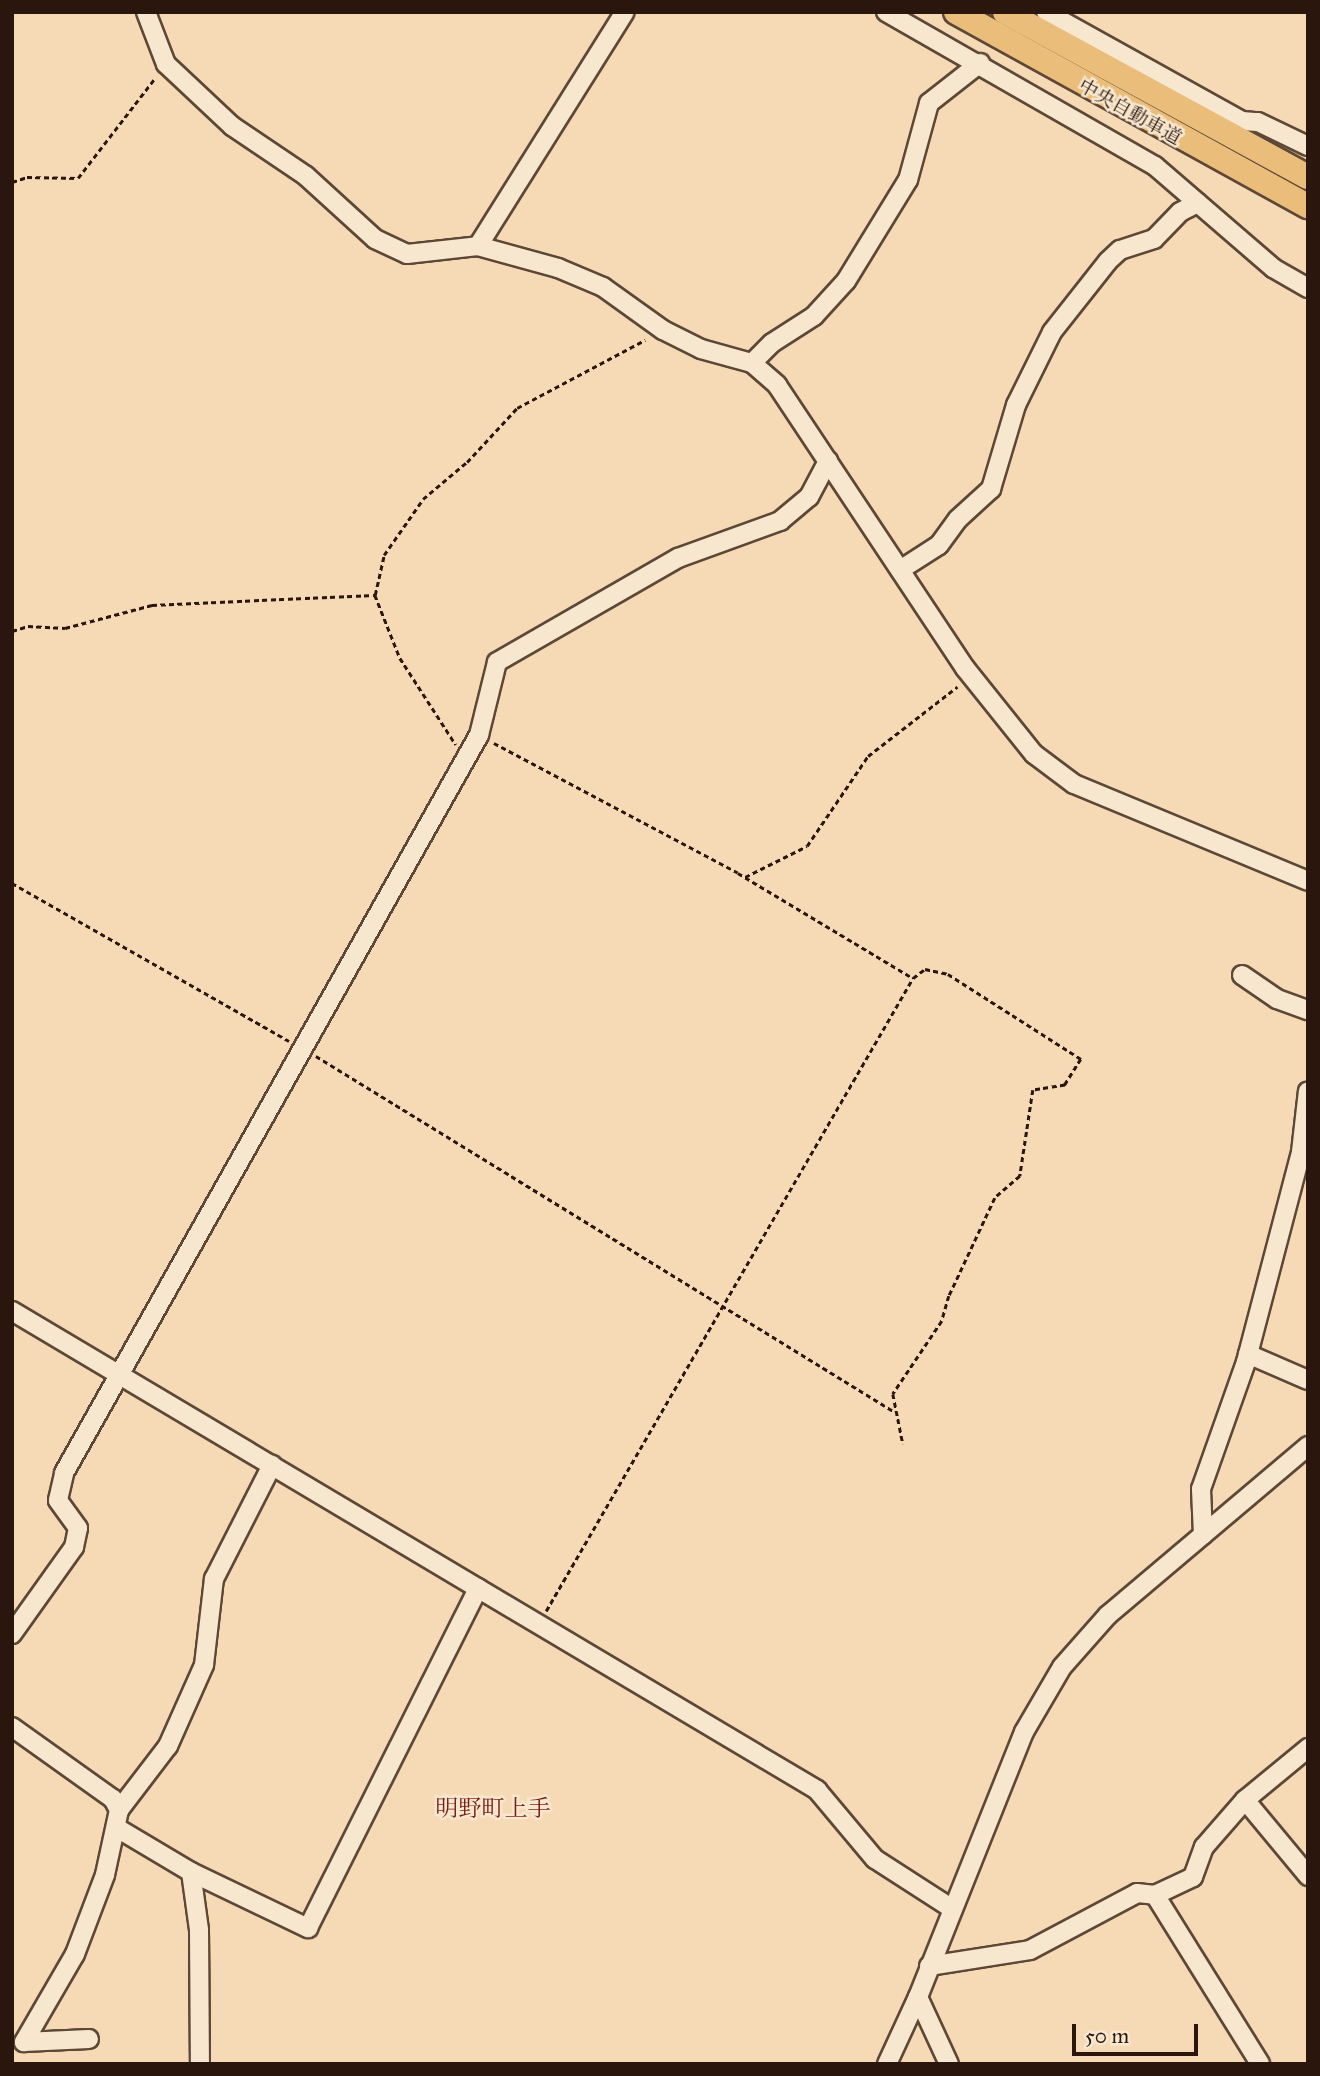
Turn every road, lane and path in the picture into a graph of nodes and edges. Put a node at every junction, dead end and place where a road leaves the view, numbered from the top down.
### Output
1 (146, 12) edge
2 (625, 12) edge
3 (886, 12) edge
4 (956, 12) edge
5 (1005, 12) edge
6 (1046, 12) edge
7 (980, 62) junction
8 (166, 64) junction
9 (1308, 146) edge
10 (1308, 177) edge
11 (12, 182) edge
12 (1198, 204) junction
13 (1308, 206) edge
14 (478, 246) junction
15 (1308, 288) edge
16 (663, 330) junction
17 (752, 363) junction
18 (828, 461) junction
19 (900, 570) junction
20 (375, 595) junction
21 (12, 631) edge
22 (971, 676) junction
23 (479, 735) junction
24 (465, 759) junction
25 (744, 877) junction
26 (1308, 881) edge
27 (12, 883) edge
28 (1242, 975) dead end
29 (914, 978) junction
30 (1308, 1010) edge
31 (302, 1048) junction
32 (1308, 1091) edge
33 (726, 1307) junction
34 (12, 1311) edge
35 (1248, 1354) junction
36 (120, 1374) junction
37 (1308, 1380) edge
38 (897, 1413) junction
39 (903, 1444) dead end
40 (1308, 1446) edge
41 (272, 1465) junction
42 (1203, 1535) junction
43 (478, 1588) junction
44 (538, 1623) junction
45 (12, 1634) edge
46 (12, 1727) edge
47 (1308, 1748) edge
48 (1245, 1800) junction
49 (118, 1819) junction
50 (191, 1872) junction
51 (1308, 1876) edge
52 (1155, 1895) junction
53 (951, 1908) junction
54 (929, 1966) junction
55 (918, 1997) junction
56 (89, 2039) dead end
57 (200, 2064) edge
58 (887, 2064) edge
59 (949, 2064) edge
60 (1260, 2064) edge

1 - 8 street
2 - 14 street
3 - 7 street
4 - 13 highway, 中央自動車道
5 - 10 highway, 中央自動車道
6 - 9 street
7 - 12 street
7 - 17 street
8 - 11 path
8 - 14 street
12 - 15 street
12 - 19 street
14 - 16 street
16 - 17 street
16 - 20 path
17 - 18 street
18 - 19 street
18 - 23 street
19 - 22 street
20 - 21 path
20 - 24 path
22 - 25 path
22 - 26 street
23 - 24 street
23 - 25 path
24 - 31 street
25 - 29 path
27 - 31 path
28 - 30 street
29 - 33 path
29 - 38 path
31 - 33 path
31 - 36 street
32 - 35 street
33 - 38 path
33 - 44 path
34 - 36 street
35 - 37 street
35 - 42 street
36 - 41 street
36 - 45 street
38 - 39 path
40 - 42 street
41 - 43 street
41 - 49 street
42 - 53 street
43 - 44 street
43 - 50 street
44 - 53 street
46 - 49 street
47 - 48 street
48 - 51 street
48 - 52 street
49 - 50 street
49 - 56 street
50 - 57 street
52 - 54 street
52 - 60 street
53 - 54 street
54 - 55 street
55 - 58 street
55 - 59 street

